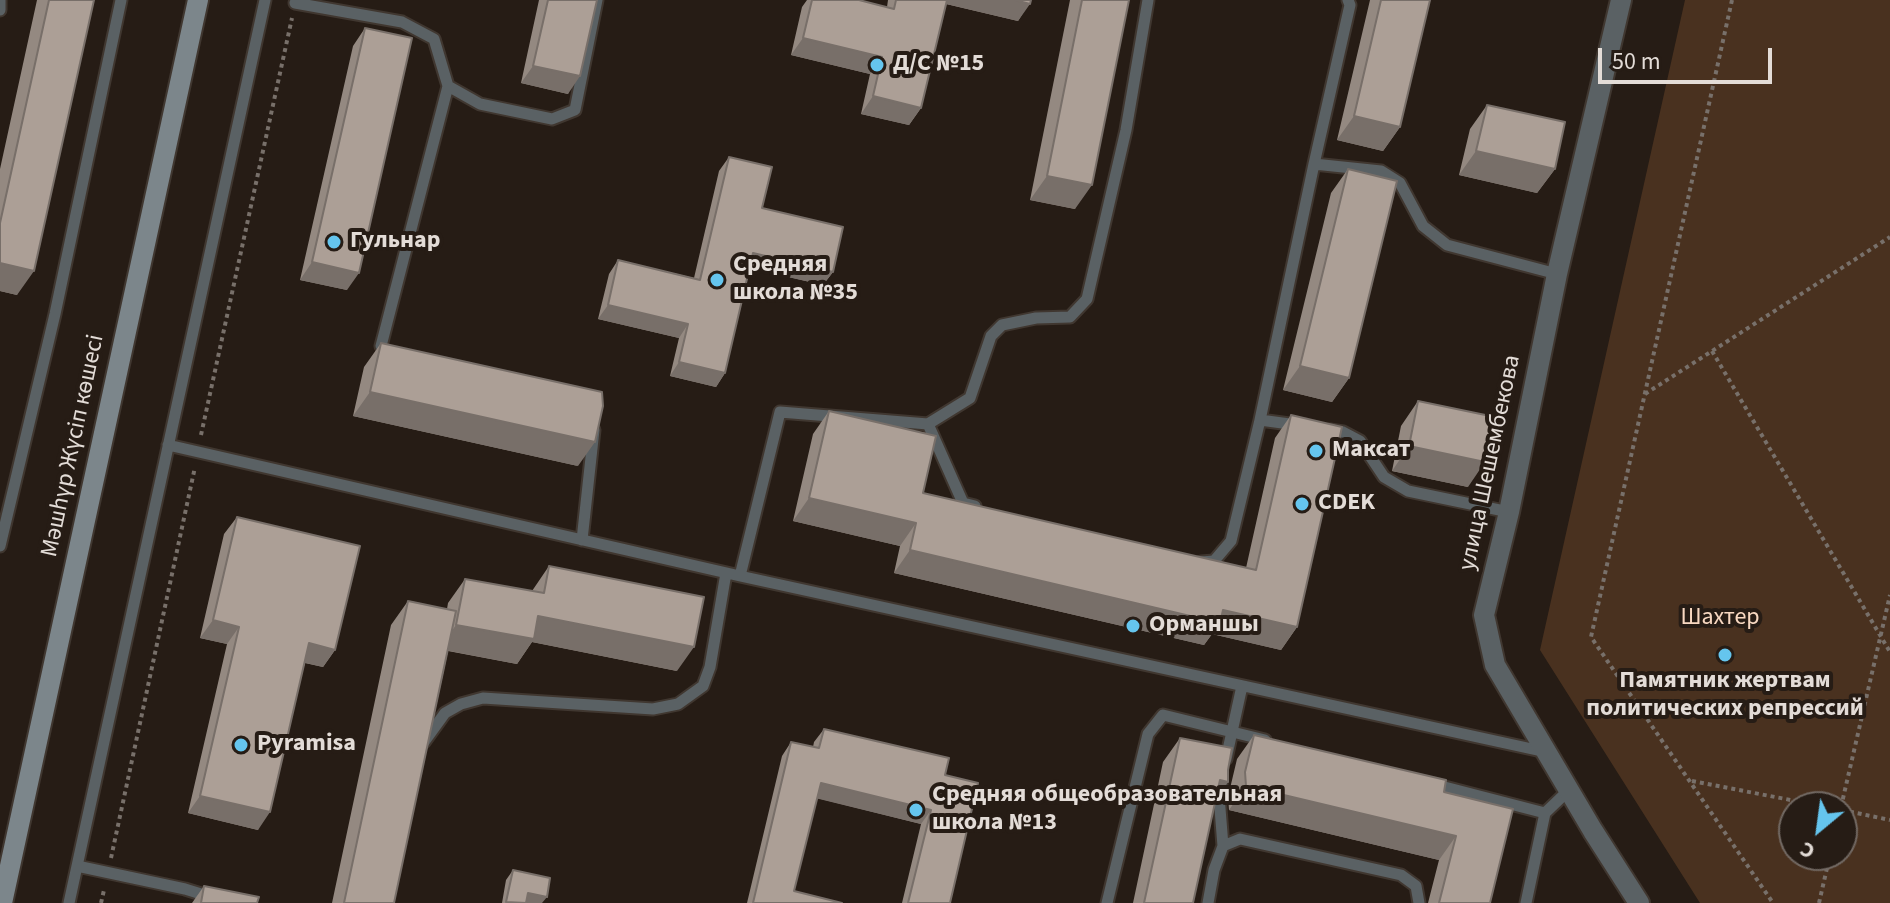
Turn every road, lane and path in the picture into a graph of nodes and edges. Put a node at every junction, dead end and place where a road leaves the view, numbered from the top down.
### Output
1 (0, 0) edge
2 (121, 0) edge
3 (198, 0) edge
4 (265, 0) edge
5 (597, 0) edge
6 (1148, 0) edge
7 (1348, 0) edge
8 (1621, 0) edge
9 (1732, 0) edge
10 (295, 3) dead end
11 (0, 10) edge
12 (448, 86) junction
13 (1314, 164) junction
14 (1890, 237) edge
15 (1557, 274) junction
16 (1712, 351) junction
17 (399, 365) edge
18 (1645, 394) junction
19 (596, 414) edge
20 (1260, 420) junction
21 (928, 424) junction
22 (168, 445) junction
23 (993, 511) edge
24 (1509, 512) junction
25 (582, 540) junction
26 (0, 546) edge
27 (1185, 564) edge
28 (726, 573) junction
29 (740, 576) junction
30 (1890, 595) edge
31 (1881, 636) junction
32 (1890, 652) edge
33 (1242, 686) junction
34 (1232, 731) junction
35 (1277, 743) edge
36 (1546, 752) junction
37 (421, 757) edge
38 (1690, 781) junction
39 (1426, 782) edge
40 (1569, 790) junction
41 (1846, 791) edge
42 (1778, 798) edge
43 (1858, 812) edge
44 (1545, 813) junction
45 (1890, 820) edge
46 (1223, 846) junction
47 (77, 866) junction
48 (1826, 871) edge
49 (2, 903) edge
50 (69, 903) edge
51 (230, 903) edge
52 (1107, 903) edge
53 (1208, 903) edge
54 (1419, 903) edge
55 (1526, 903) edge
56 (1639, 903) edge
57 (1773, 903) edge
58 (1819, 903) edge

1 - 11 lane
2 - 26 lane
3 - 49 main road, Мәшһүр Жүсіп көшесі
4 - 22 lane
5 - 12 lane
6 - 21 lane
7 - 13 lane
8 - 15 street, улица Шешембекова
9 - 18 path
10 - 12 lane
12 - 17 lane
13 - 15 lane
13 - 20 lane
14 - 16 path
15 - 24 street, улица Шешембекова
16 - 18 path
16 - 31 path
18 - 38 path
19 - 25 lane
20 - 24 lane
20 - 27 lane
21 - 23 lane
21 - 29 lane
22 - 25 lane
22 - 47 lane
24 - 36 street, улица Шешембекова
25 - 28 lane
28 - 29 lane
28 - 37 lane
29 - 33 lane
30 - 31 path
31 - 32 path
31 - 41 path
33 - 34 lane
33 - 36 lane
34 - 35 lane
34 - 46 lane
34 - 52 lane
36 - 40 street, улица Шешембекова
38 - 42 path
38 - 57 path
39 - 44 lane
40 - 44 lane
40 - 56 street, улица Шешембекова
43 - 45 path
44 - 55 lane
46 - 53 lane
46 - 54 lane
47 - 50 lane
47 - 51 lane
48 - 58 path

